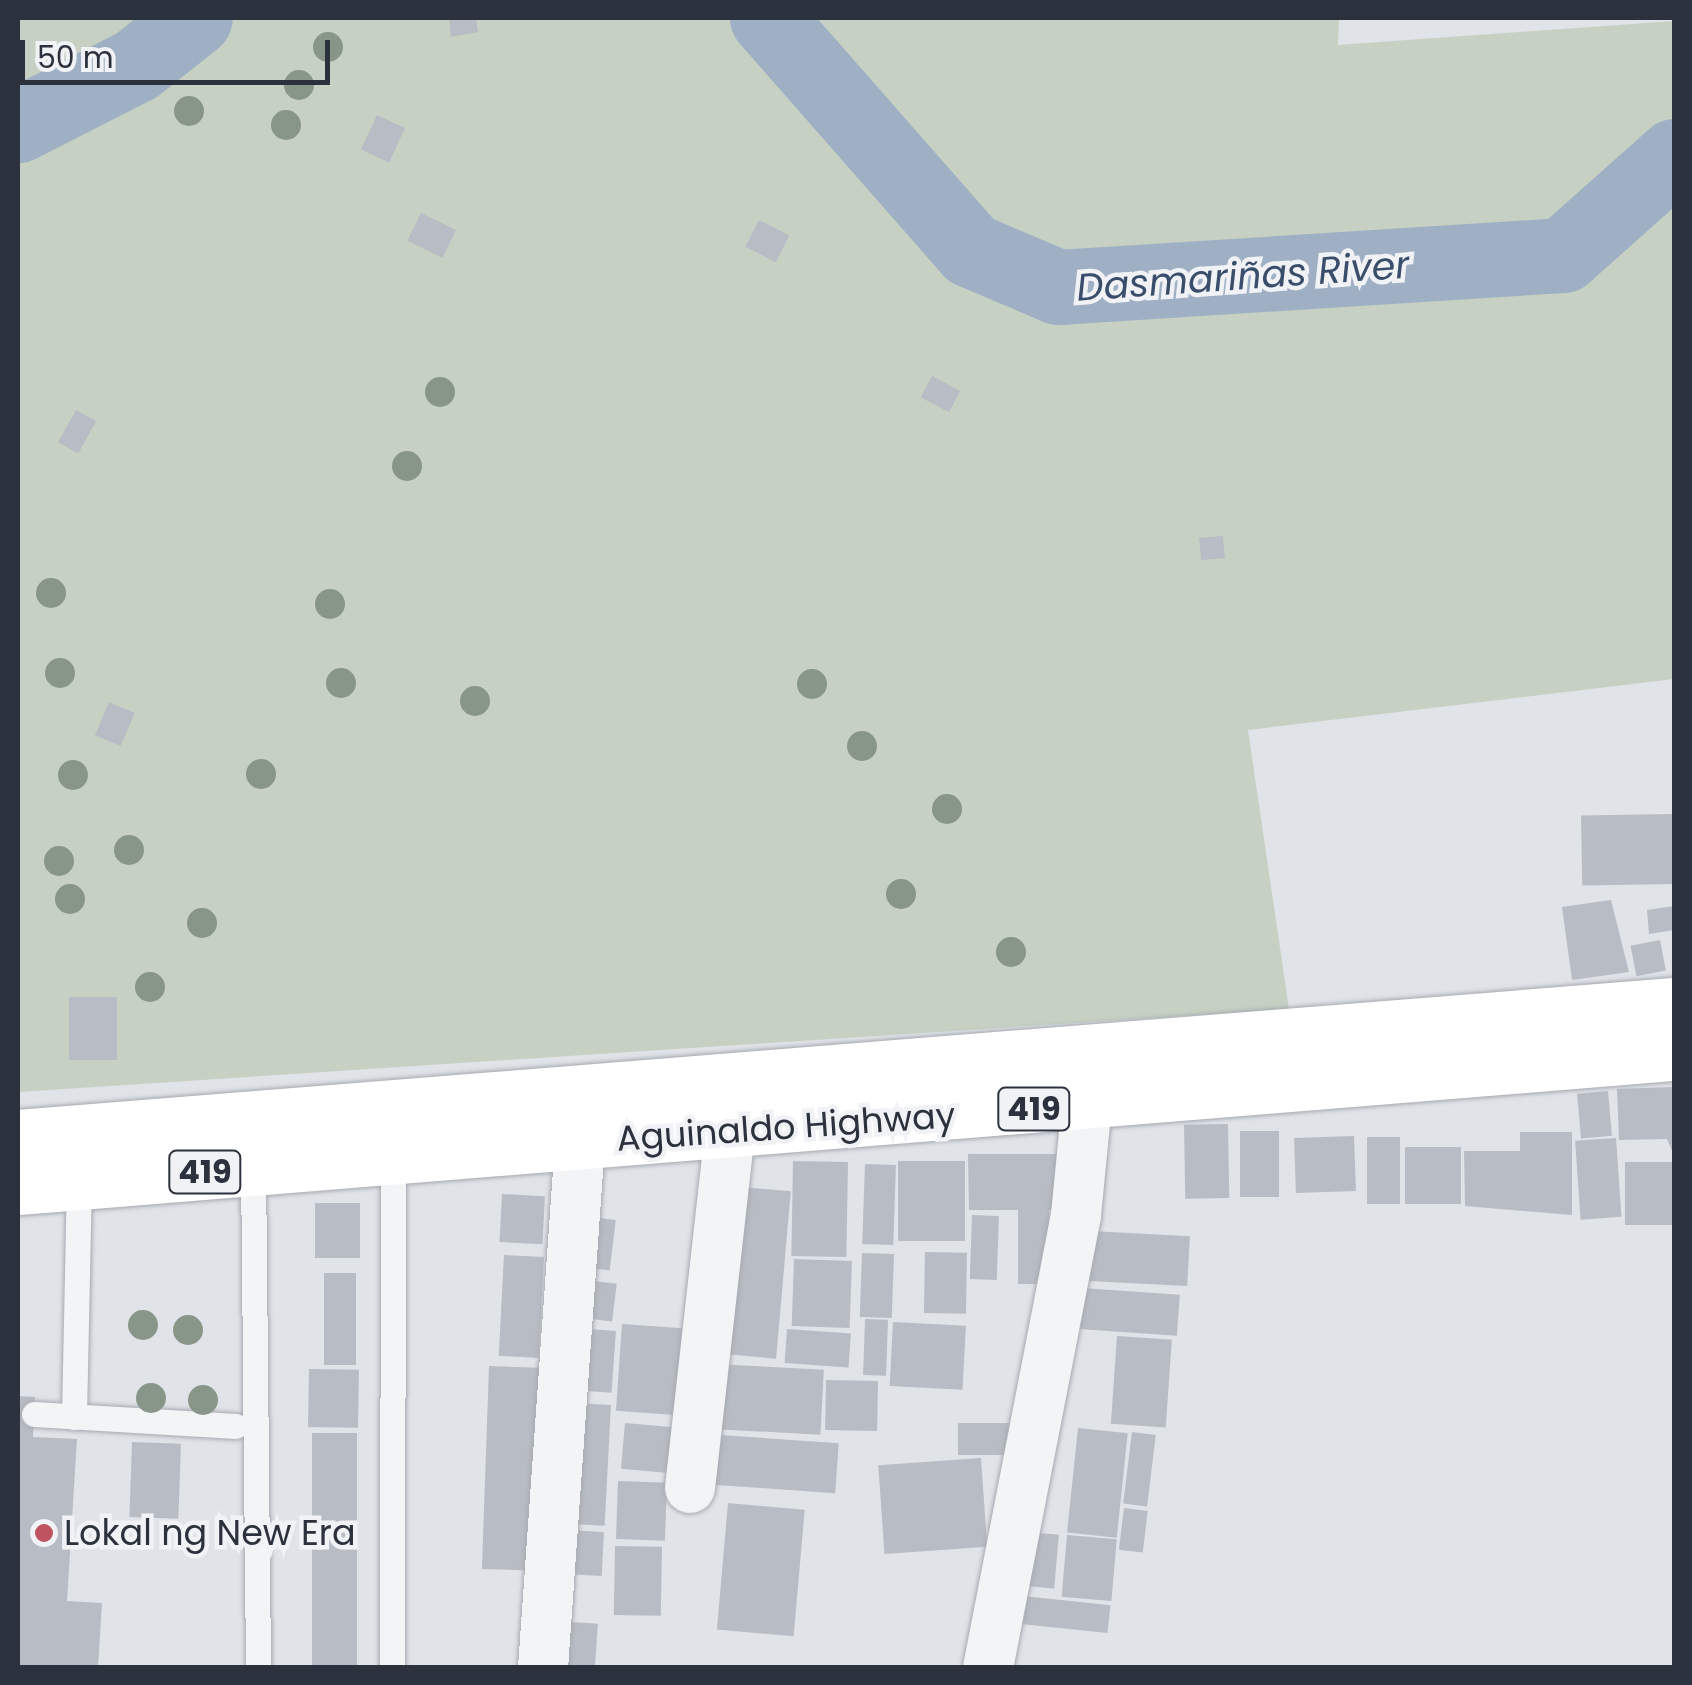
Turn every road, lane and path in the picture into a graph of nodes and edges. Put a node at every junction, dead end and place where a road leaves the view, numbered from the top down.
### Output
1 (1674, 1005) edge
2 (1674, 1053) edge
3 (1090, 1079) junction
4 (730, 1131) junction
5 (393, 1134) junction
6 (18, 1138) edge
7 (253, 1143) junction
8 (580, 1143) junction
9 (79, 1182) junction
10 (18, 1186) edge
11 (34, 1414) dead end
12 (74, 1416) junction
13 (236, 1426) dead end
14 (690, 1488) dead end
15 (258, 1668) edge
16 (392, 1668) edge
17 (543, 1668) edge
18 (988, 1668) edge

1 - 3 main road, Aguinaldo Highway / 419
2 - 3 main road, Aguinaldo Highway / 419
3 - 4 main road, Aguinaldo Highway / 419
3 - 5 main road, Aguinaldo Highway / 419
3 - 18 street
4 - 8 main road, Aguinaldo Highway / 419
4 - 14 street
5 - 7 main road, Aguinaldo Highway / 419
5 - 8 main road, Aguinaldo Highway / 419
5 - 16 lane
6 - 7 main road, Aguinaldo Highway / 419
7 - 9 main road, Aguinaldo Highway / 419
7 - 15 lane
8 - 17 street
9 - 10 main road, Aguinaldo Highway / 419
9 - 12 lane
11 - 12 lane
12 - 13 lane

